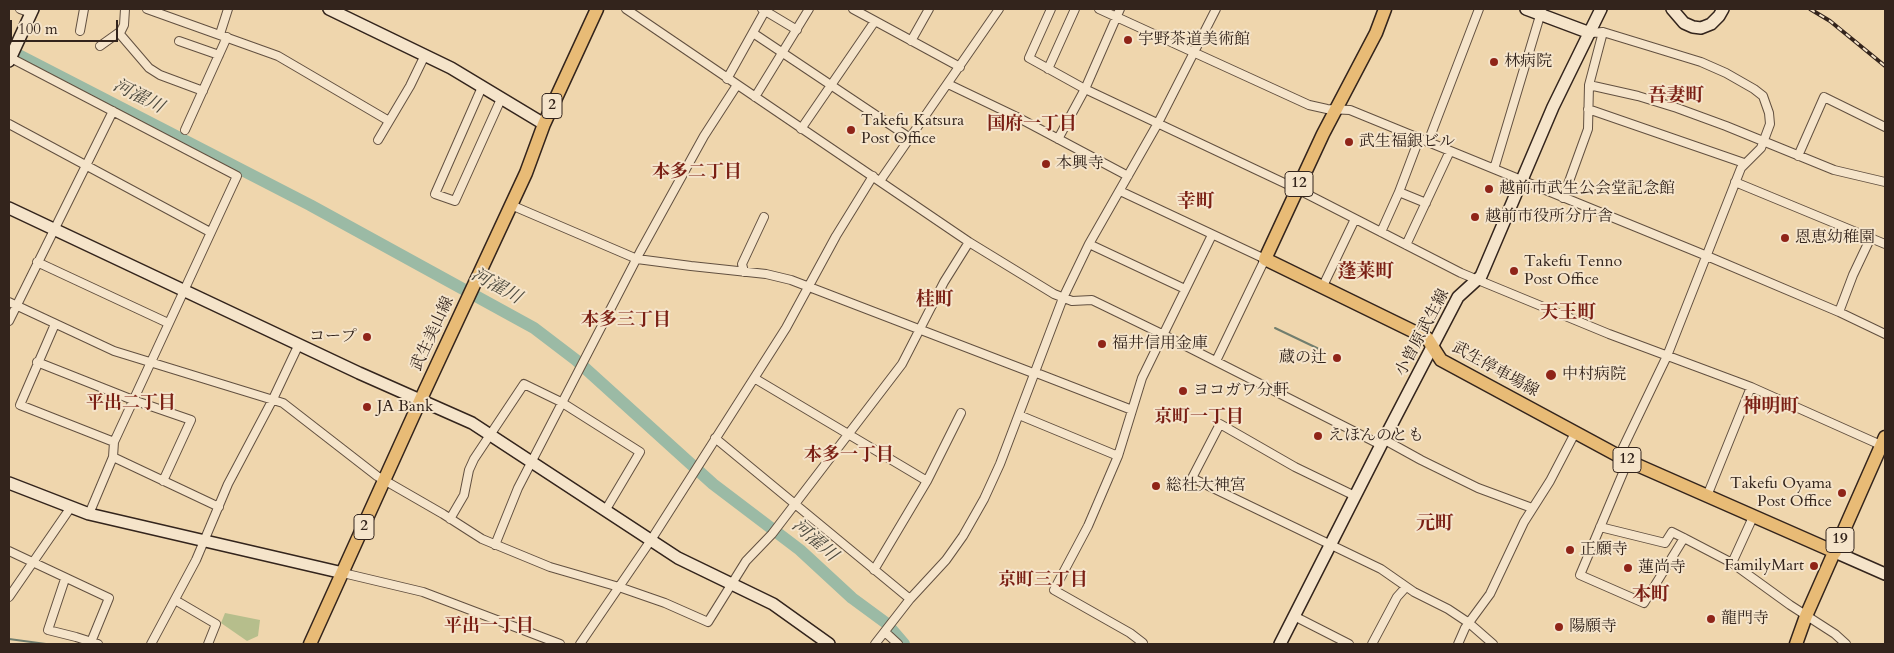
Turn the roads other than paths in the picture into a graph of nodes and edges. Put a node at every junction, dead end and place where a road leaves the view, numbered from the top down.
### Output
1 (20, 9) edge
2 (84, 9) edge
3 (125, 9) edge
4 (147, 9) edge
5 (228, 9) edge
6 (329, 9) edge
7 (597, 9) edge
8 (626, 9) edge
9 (764, 9) edge
10 (810, 9) edge
11 (853, 9) edge
12 (929, 9) edge
13 (999, 9) edge
14 (1051, 9) edge
15 (1075, 9) edge
16 (1099, 9) edge
17 (1216, 9) edge
18 (1384, 9) edge
19 (1479, 9) edge
20 (1526, 9) edge
21 (1601, 9) edge
22 (1672, 9) edge
23 (1723, 9) edge
24 (32, 11) edge
25 (1541, 11) edge
26 (1118, 12) edge
27 (875, 21) junction
28 (797, 30) junction
29 (80, 31) dead end
30 (1604, 32) junction
31 (119, 33) junction
32 (753, 33) junction
33 (1590, 33) junction
34 (224, 36) junction
35 (911, 41) junction
36 (179, 42) dead end
37 (100, 46) dead end
38 (1194, 52) junction
39 (784, 53) junction
40 (219, 55) junction
41 (425, 56) junction
42 (10, 57) edge
43 (960, 66) junction
44 (1048, 68) junction
45 (728, 79) junction
46 (832, 84) junction
47 (948, 84) junction
48 (738, 85) junction
49 (1589, 85) junction
50 (482, 87) junction
51 (1085, 89) junction
52 (203, 91) junction
53 (755, 97) junction
54 (501, 99) junction
55 (1336, 109) junction
56 (1588, 109) junction
57 (113, 111) junction
58 (388, 121) junction
59 (1158, 123) junction
60 (9, 124) edge
61 (544, 124) junction
62 (1885, 128) edge
63 (802, 129) junction
64 (185, 130) dead end
65 (910, 138) junction
66 (1058, 139) junction
67 (1419, 139) junction
68 (378, 140) dead end
69 (1764, 141) junction
70 (1428, 142) junction
71 (1450, 151) junction
72 (1798, 156) junction
73 (1744, 163) junction
74 (86, 165) junction
75 (1494, 169) junction
76 (1128, 176) junction
77 (877, 178) junction
78 (1522, 180) junction
79 (1735, 182) junction
80 (1885, 182) edge
81 (1297, 189) junction
82 (1120, 191) junction
83 (1399, 192) junction
84 (1563, 198) junction
85 (1426, 203) junction
86 (511, 205) junction
87 (9, 208) edge
88 (764, 217) dead end
89 (1355, 219) junction
90 (53, 229) junction
91 (210, 232) junction
92 (1381, 232) junction
93 (1212, 235) junction
94 (1871, 237) junction
95 (969, 242) junction
96 (1089, 244) junction
97 (1885, 244) edge
98 (1406, 245) junction
99 (1707, 256) junction
100 (637, 259) junction
101 (1265, 259) junction
102 (37, 262) junction
103 (744, 272) junction
104 (1478, 280) junction
105 (808, 286) junction
106 (1322, 288) junction
107 (1185, 289) junction
108 (183, 290) junction
109 (1063, 298) junction
110 (13, 304) edge
111 (1839, 312) junction
112 (9, 321) edge
113 (168, 323) junction
114 (55, 324) junction
115 (920, 330) junction
116 (1162, 334) junction
117 (1885, 334) edge
118 (299, 344) junction
119 (1433, 346) junction
120 (1667, 356) junction
121 (1216, 361) junction
122 (37, 362) junction
123 (150, 362) junction
124 (1034, 373) junction
125 (754, 378) junction
126 (1751, 387) junction
127 (133, 400) junction
128 (273, 400) junction
129 (420, 401) junction
130 (561, 402) junction
131 (1132, 410) junction
132 (961, 414) dead end
133 (1019, 415) junction
134 (848, 433) junction
135 (1575, 433) junction
136 (490, 435) junction
137 (715, 438) junction
138 (114, 442) junction
139 (1382, 442) junction
140 (1884, 443) edge
141 (1118, 456) junction
142 (112, 458) junction
143 (1624, 459) junction
144 (532, 462) junction
145 (164, 481) junction
146 (384, 481) junction
147 (927, 481) junction
148 (9, 483) edge
149 (1354, 496) junction
150 (1707, 496) junction
151 (794, 504) junction
152 (71, 507) junction
153 (219, 507) junction
154 (1532, 508) junction
155 (606, 511) junction
156 (89, 514) junction
157 (1753, 516) junction
158 (450, 519) junction
159 (1600, 527) junction
160 (1684, 538) junction
161 (205, 540) junction
162 (651, 540) junction
163 (1330, 544) junction
164 (494, 545) junction
165 (9, 551) edge
166 (1835, 552) junction
167 (33, 563) junction
168 (1732, 563) junction
169 (874, 570) junction
170 (343, 573) junction
171 (1885, 574) edge
172 (65, 578) junction
173 (732, 584) junction
174 (619, 587) junction
175 (1406, 587) junction
176 (9, 597) edge
177 (910, 599) junction
178 (175, 600) junction
179 (1294, 616) junction
180 (1806, 616) junction
181 (1468, 623) junction
182 (885, 632) junction
183 (95, 643) edge
184 (151, 644) edge
185 (208, 644) edge
186 (310, 644) edge
187 (560, 644) edge
188 (580, 644) edge
189 (829, 644) edge
190 (875, 644) edge
191 (898, 644) edge
192 (1142, 644) edge
193 (1280, 644) edge
194 (1349, 644) edge
195 (1372, 644) edge
196 (1458, 644) edge
197 (1493, 644) edge
198 (1796, 644) edge
199 (1846, 644) edge

1 - 24 street
2 - 29 street
3 - 31 street
4 - 34 street
5 - 34 street
6 - 41 street
7 - 61 main road, 武生美山線 / 2
8 - 45 street
9 - 28 street
9 - 32 street
10 - 28 street
11 - 27 street
12 - 35 street
13 - 43 street
14 - 44 street
15 - 44 street
16 - 26 street
17 - 38 street
18 - 55 main road, 12
19 - 70 street
20 - 25 street
21 - 33 street, 小曽原武生線
22 - 23 street
24 - 42 street
25 - 33 street
25 - 75 street
26 - 38 street
26 - 51 street
27 - 35 street
27 - 46 street
28 - 39 street
30 - 33 street
30 - 49 street
30 - 69 street
31 - 37 street
31 - 52 street
32 - 39 street
32 - 45 street
33 - 78 street, 小曽原武生線
34 - 40 street
34 - 58 street
35 - 43 street
36 - 40 street
38 - 55 street
38 - 59 street
39 - 46 street
39 - 53 street
40 - 52 street
41 - 50 street
41 - 58 street
42 - 57 street
43 - 47 street
44 - 51 street
45 - 48 street
46 - 63 street
46 - 65 street
47 - 65 street
47 - 66 street
48 - 53 street
48 - 100 street
49 - 56 street
49 - 69 street
50 - 54 street
50 - 54 street
51 - 59 street
51 - 66 street
52 - 64 street
53 - 63 street
54 - 61 street
55 - 67 street
55 - 81 main road, 12
56 - 73 street
56 - 84 street
57 - 74 street
57 - 91 street
58 - 68 street
59 - 76 street
59 - 81 street
60 - 74 street
61 - 86 main road, 武生美山線 / 2
62 - 72 street
63 - 77 street
65 - 77 street
66 - 76 street
67 - 70 street
67 - 83 street
69 - 72 street
69 - 73 street
70 - 71 street
71 - 75 street
71 - 85 street
72 - 80 street
73 - 79 street
74 - 90 street
74 - 91 street
75 - 78 street
76 - 82 street
77 - 95 street
77 - 105 street
78 - 84 street
78 - 104 street, 小曽原武生線
79 - 94 street
79 - 99 street
81 - 89 street
81 - 101 main road, 12
82 - 93 street
82 - 96 street
83 - 85 street
83 - 92 street
84 - 99 street
85 - 98 street
86 - 100 street
86 - 129 main road, 武生美山線 / 2
87 - 90 street
88 - 103 street
89 - 92 street
89 - 106 street
90 - 102 street
90 - 108 street
91 - 108 street
92 - 98 street
93 - 101 street
93 - 107 street
94 - 97 street
94 - 111 street
95 - 109 street
95 - 115 street
96 - 107 street
96 - 109 street
98 - 104 street
99 - 111 street
99 - 120 street
100 - 103 street
100 - 130 street
101 - 106 main road, 武生停車場線 / 12
101 - 121 street
102 - 110 street
102 - 113 street
103 - 105 street
104 - 119 street, 小曽原武生線
104 - 120 street
105 - 115 street
105 - 125 street
106 - 119 main road, 武生停車場線 / 12
107 - 116 street
108 - 113 street
108 - 118 street
109 - 116 street
109 - 124 street
110 - 112 street
110 - 114 street
111 - 117 street
113 - 123 street
114 - 122 street
114 - 123 street
115 - 124 street
115 - 134 street
116 - 121 street
116 - 131 street
118 - 128 street
118 - 129 street
119 - 135 main road, 武生停車場線 / 12
119 - 139 street, 小曽原武生線
120 - 126 street
120 - 143 street
121 - 139 street
122 - 127 street
122 - 138 street
123 - 127 street
123 - 128 street
124 - 131 street
124 - 133 street
125 - 134 street
125 - 137 street
126 - 140 street
126 - 150 street
127 - 138 street
127 - 145 street
128 - 146 street
128 - 153 street
129 - 136 street
129 - 146 main road, 武生美山線 / 2
130 - 136 street
130 - 144 street
130 - 155 street
131 - 141 street
132 - 147 street
133 - 141 street
133 - 177 street
134 - 147 street
134 - 151 street
135 - 143 main road, 武生停車場線 / 12
135 - 154 street
136 - 144 street
136 - 158 street
137 - 151 street
137 - 162 street
138 - 142 street
139 - 149 street, 小曽原武生線
139 - 154 street
140 - 166 main road, 19
141 - 192 street
142 - 145 street
142 - 156 street
143 - 150 main road, 武生停車場線 / 12
143 - 159 street
144 - 155 street
144 - 164 street
145 - 153 street
146 - 158 street
146 - 170 main road, 武生美山線 / 2
147 - 169 street
148 - 152 street
149 - 163 street, 小曽原武生線
149 - 163 street
150 - 157 main road, 武生停車場線 / 12
151 - 169 street
151 - 173 street
152 - 156 street
152 - 167 street
153 - 161 street
154 - 181 street
155 - 162 street
156 - 161 street
157 - 166 main road, 武生停車場線 / 12
157 - 168 street
158 - 164 street
159 - 160 street
159 - 160 street
160 - 168 street
161 - 170 street
161 - 178 street
162 - 173 street
162 - 174 street
163 - 175 street
163 - 179 street, 小曽原武生線
164 - 174 street
165 - 167 street
166 - 171 street
166 - 180 main road, 19
167 - 172 street
167 - 176 street
168 - 180 street
169 - 177 street
170 - 186 main road, 武生美山線 / 2
170 - 187 street
172 - 183 street
172 - 183 street
173 - 174 street
173 - 189 street
174 - 188 street
175 - 181 street
175 - 195 street
177 - 182 street
178 - 184 street
178 - 185 street
179 - 193 street, 小曽原武生線
179 - 194 street
180 - 198 main road, 19
180 - 199 street
181 - 196 street
181 - 197 street
182 - 190 street
182 - 191 street

